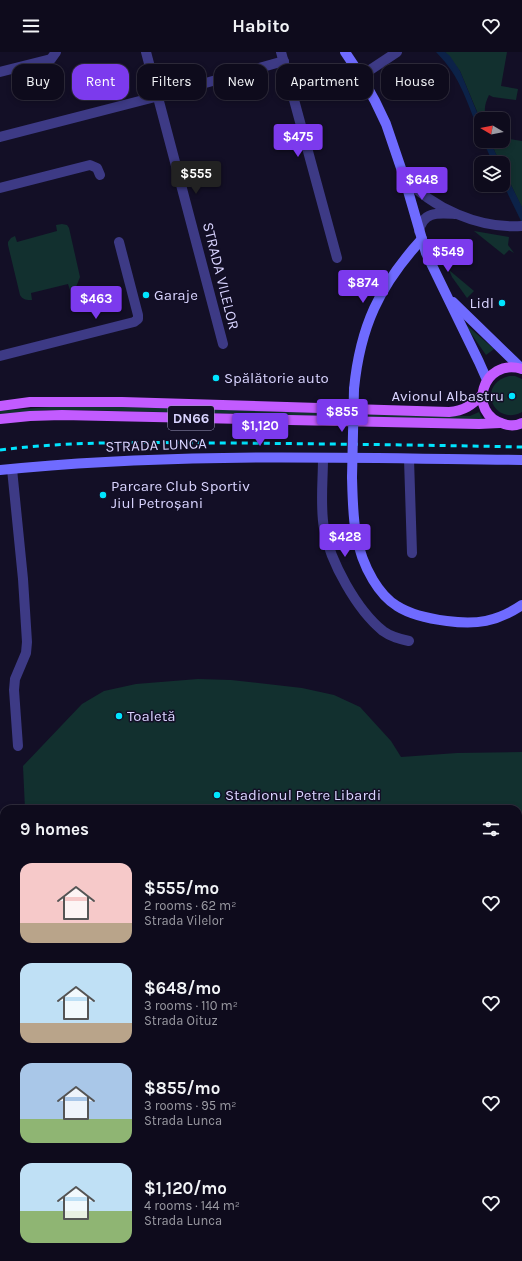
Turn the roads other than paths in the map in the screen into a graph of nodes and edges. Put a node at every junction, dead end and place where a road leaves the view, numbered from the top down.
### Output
1 (56, 52) edge
2 (146, 52) edge
3 (344, 52) edge
4 (397, 52) edge
5 (282, 57) edge
6 (150, 64) edge
7 (353, 64) edge
8 (373, 68) edge
9 (0, 72) edge
10 (206, 81) edge
11 (373, 97) edge
12 (143, 100) edge
13 (160, 100) edge
14 (0, 137) edge
15 (100, 175) dead end
16 (404, 177) junction
17 (0, 188) edge
18 (459, 214) junction
19 (522, 226) edge
20 (420, 235) junction
21 (119, 242) dead end
22 (337, 258) dead end
23 (449, 298) junction
24 (223, 344) dead end
25 (0, 356) edge
26 (522, 369) edge
27 (487, 380) junction
28 (482, 395) junction
29 (0, 406) edge
30 (0, 419) edge
31 (500, 423) junction
32 (521, 424) edge
33 (323, 458) junction
34 (409, 459) junction
35 (522, 460) edge
36 (12, 468) junction
37 (0, 470) edge
38 (412, 553) dead end
39 (522, 605) edge
40 (409, 641) dead end
41 (18, 746) dead end

1 - 9 street
2 - 6 street, STRADA VILELOR
3 - 7 main road
4 - 8 street
5 - 10 street
5 - 22 street
11 - 16 main road
12 - 14 street
13 - 24 street, STRADA VILELOR
15 - 17 street
16 - 18 street
16 - 20 main road
18 - 19 street
18 - 20 street
20 - 23 main road
20 - 39 main road, bridge
21 - 25 street
23 - 26 main road
23 - 27 main road
26 - 27 main road
27 - 28 main road
28 - 29 main road, DN66
28 - 31 main road
30 - 31 main road, DN66
31 - 32 main road
33 - 34 main road, STRADA LUNCA
33 - 36 main road, STRADA LUNCA
33 - 40 street
34 - 35 main road, STRADA LUNCA
34 - 38 street
36 - 37 main road, STRADA LUNCA
36 - 41 street

